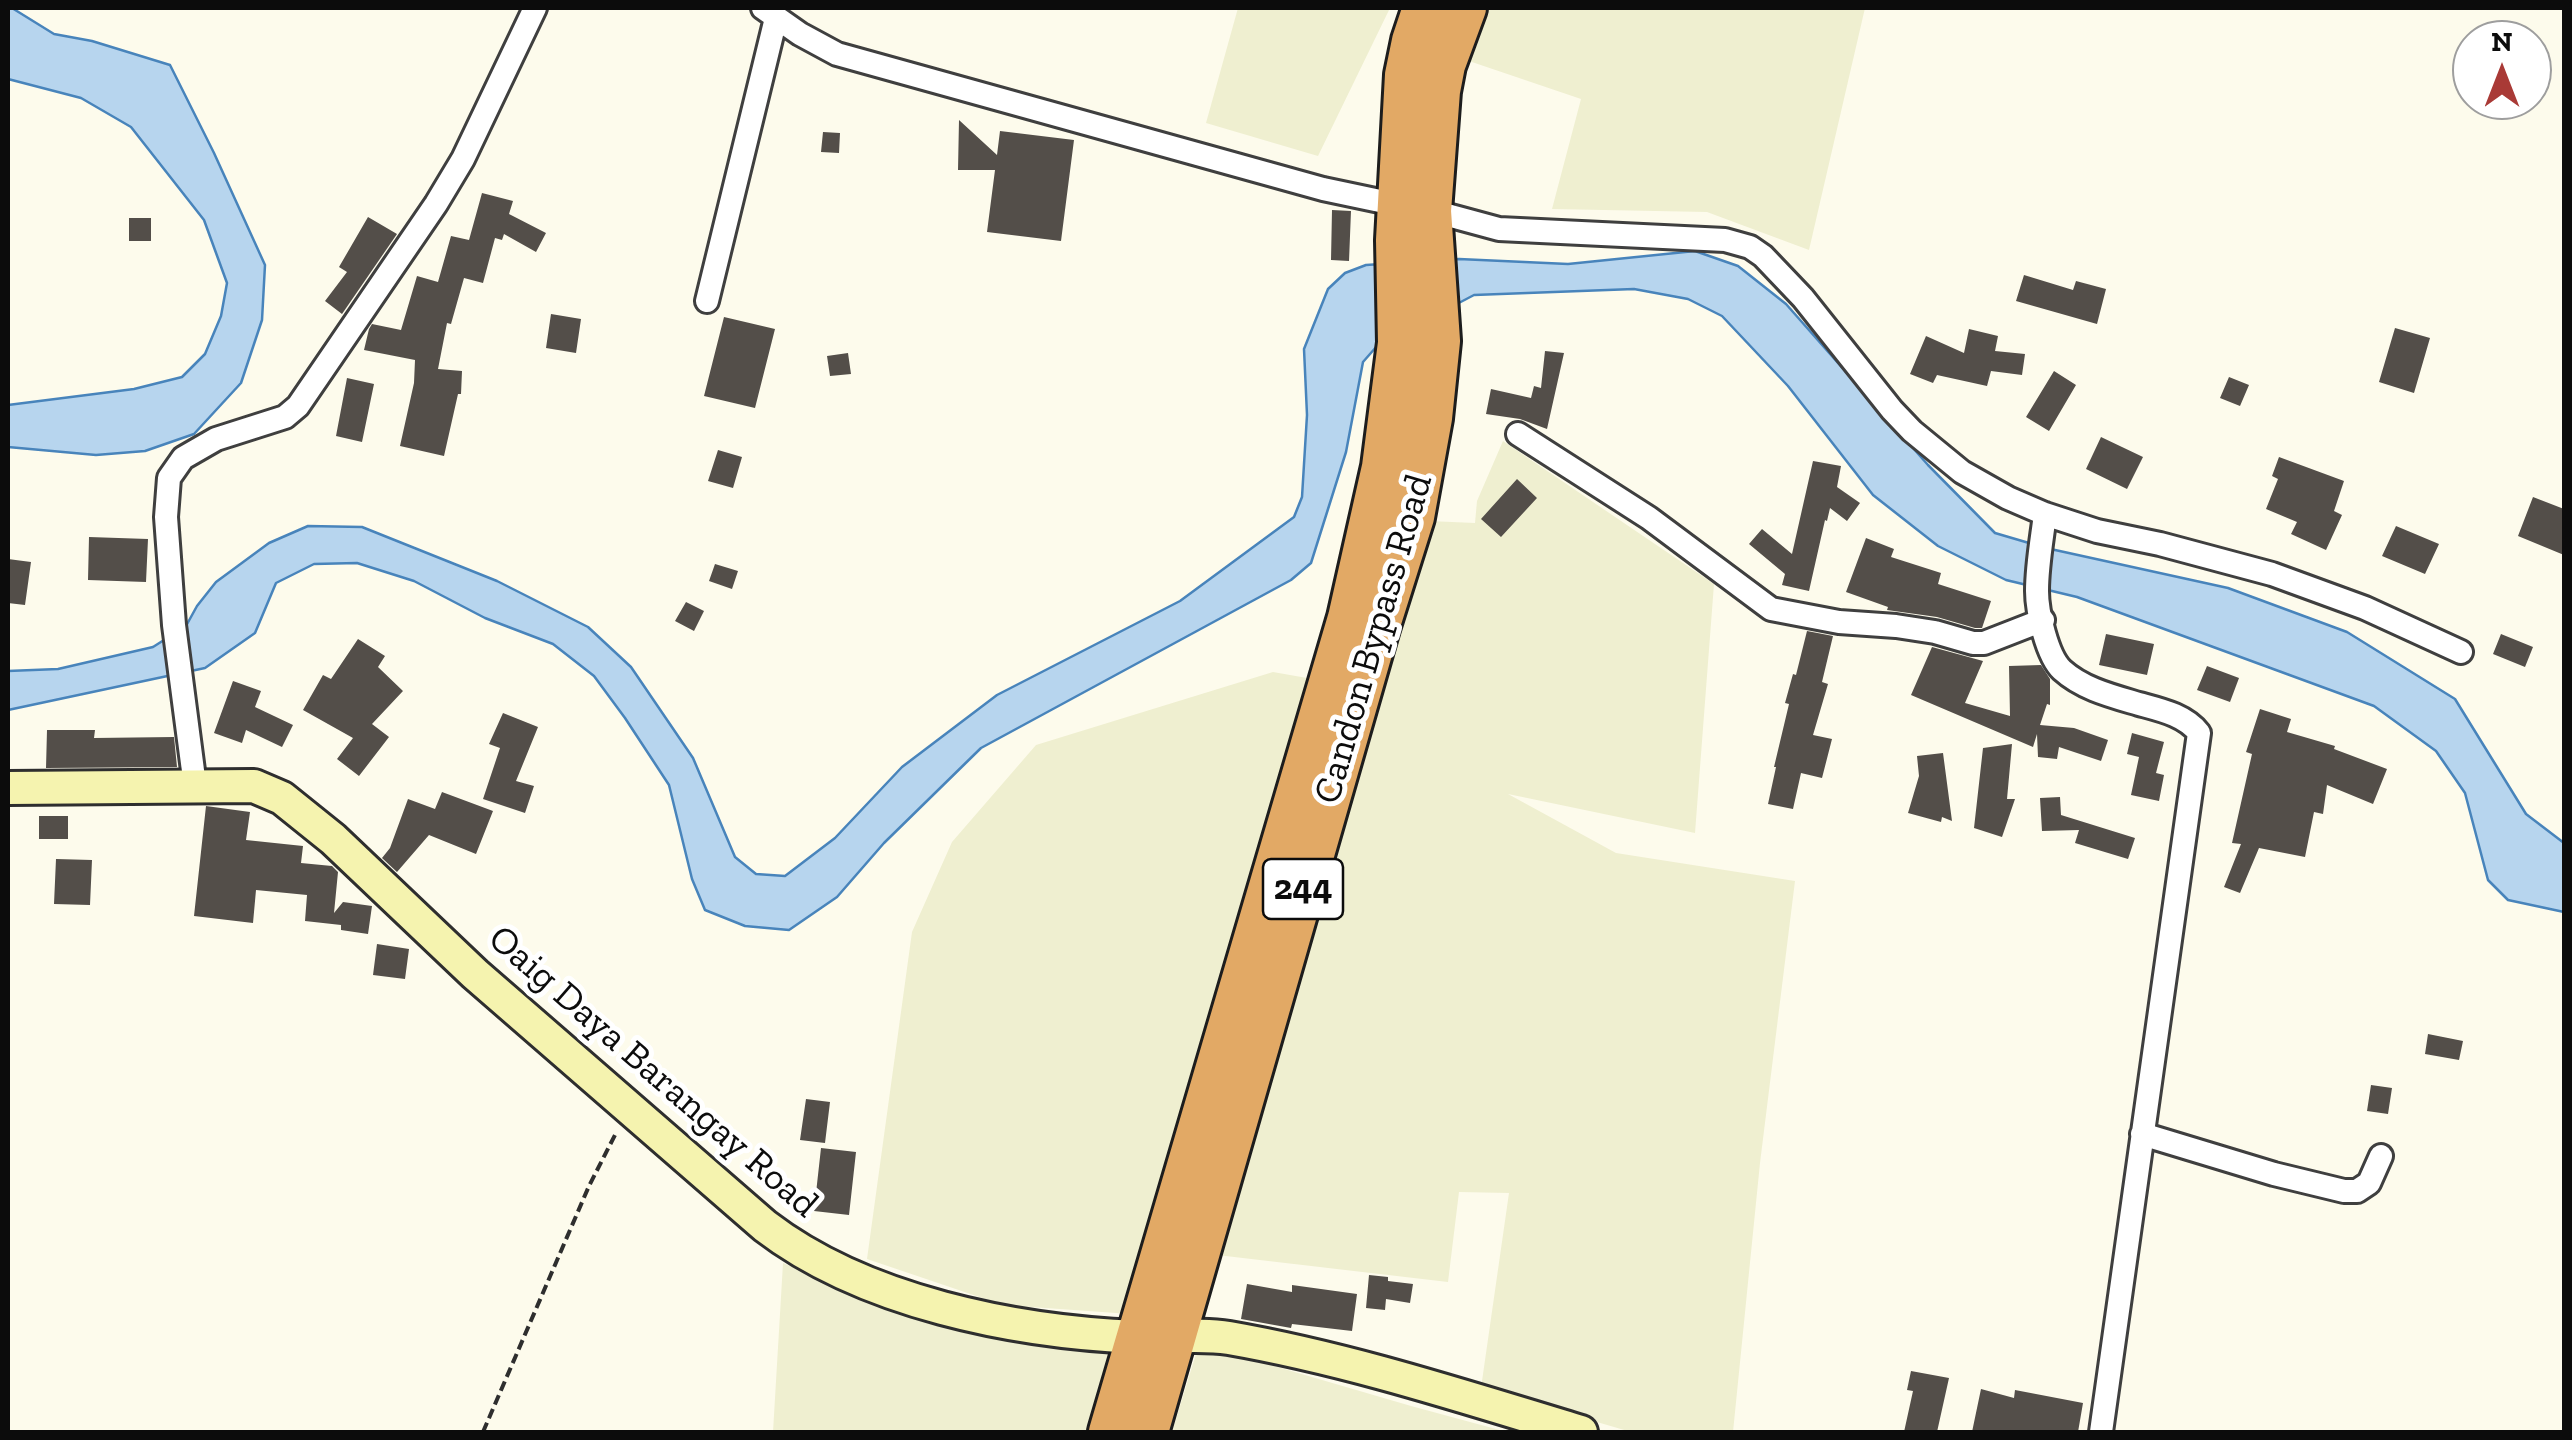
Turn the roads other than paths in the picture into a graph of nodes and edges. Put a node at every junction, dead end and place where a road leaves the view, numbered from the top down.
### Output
1 (535, 8) edge
2 (1424, 8) edge
3 (1465, 8) edge
4 (769, 12) edge
5 (1414, 224) junction
6 (707, 301) dead end
7 (1518, 434) dead end
8 (2045, 514) junction
9 (2043, 620) junction
10 (2461, 652) dead end
11 (195, 786) junction
12 (8, 788) edge
13 (2142, 1134) junction
14 (2381, 1156) dead end
15 (1156, 1337) junction
16 (1110, 1432) edge
17 (1148, 1432) edge
18 (1581, 1432) edge
19 (2100, 1432) edge

1 - 11 street
2 - 5 highway, Candon Bypass Road / 244
3 - 5 highway, Candon Bypass Road / 244
4 - 5 street
4 - 6 street
5 - 8 street
5 - 15 highway, Candon Bypass Road / 244
7 - 9 street
8 - 9 street
8 - 10 street
9 - 13 street
11 - 12 street, Oaig Daya Barangay Road
11 - 15 street, Oaig Daya Barangay Road
13 - 14 street
13 - 19 street
15 - 16 highway, Candon Bypass Road / 244
15 - 17 highway, Candon Bypass Road / 244
15 - 18 street, Oaig Daya Barangay Road

